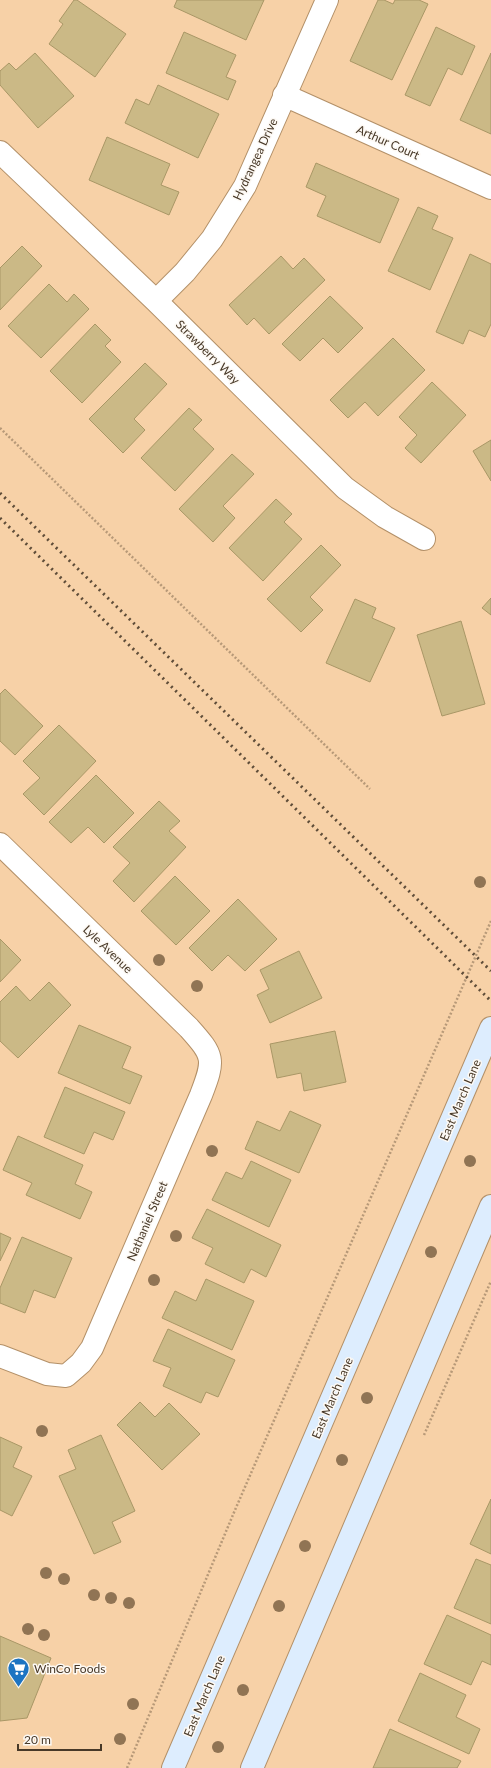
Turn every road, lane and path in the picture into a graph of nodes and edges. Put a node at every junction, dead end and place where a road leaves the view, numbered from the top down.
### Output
1 (327, 0) edge
2 (284, 95) junction
3 (0, 152) edge
4 (491, 188) edge
5 (156, 301) junction
6 (0, 428) edge
7 (424, 539) dead end
8 (370, 789) dead end
9 (0, 844) edge
10 (491, 921) edge
11 (491, 1028) edge
12 (211, 1057) joint
13 (491, 1206) edge
14 (0, 1356) edge
15 (127, 1768) edge
16 (173, 1768) edge
17 (252, 1768) edge

1 - 2 street, Hydrangea Drive
2 - 4 street, Arthur Court
2 - 5 street, Hydrangea Drive
3 - 5 street, Strawberry Way
5 - 7 street, Strawberry Way
6 - 8 path
9 - 12 street, Lyle Avenue
10 - 15 path
11 - 16 main road, East March Lane
12 - 14 street, Nathaniel Street
13 - 17 main road

